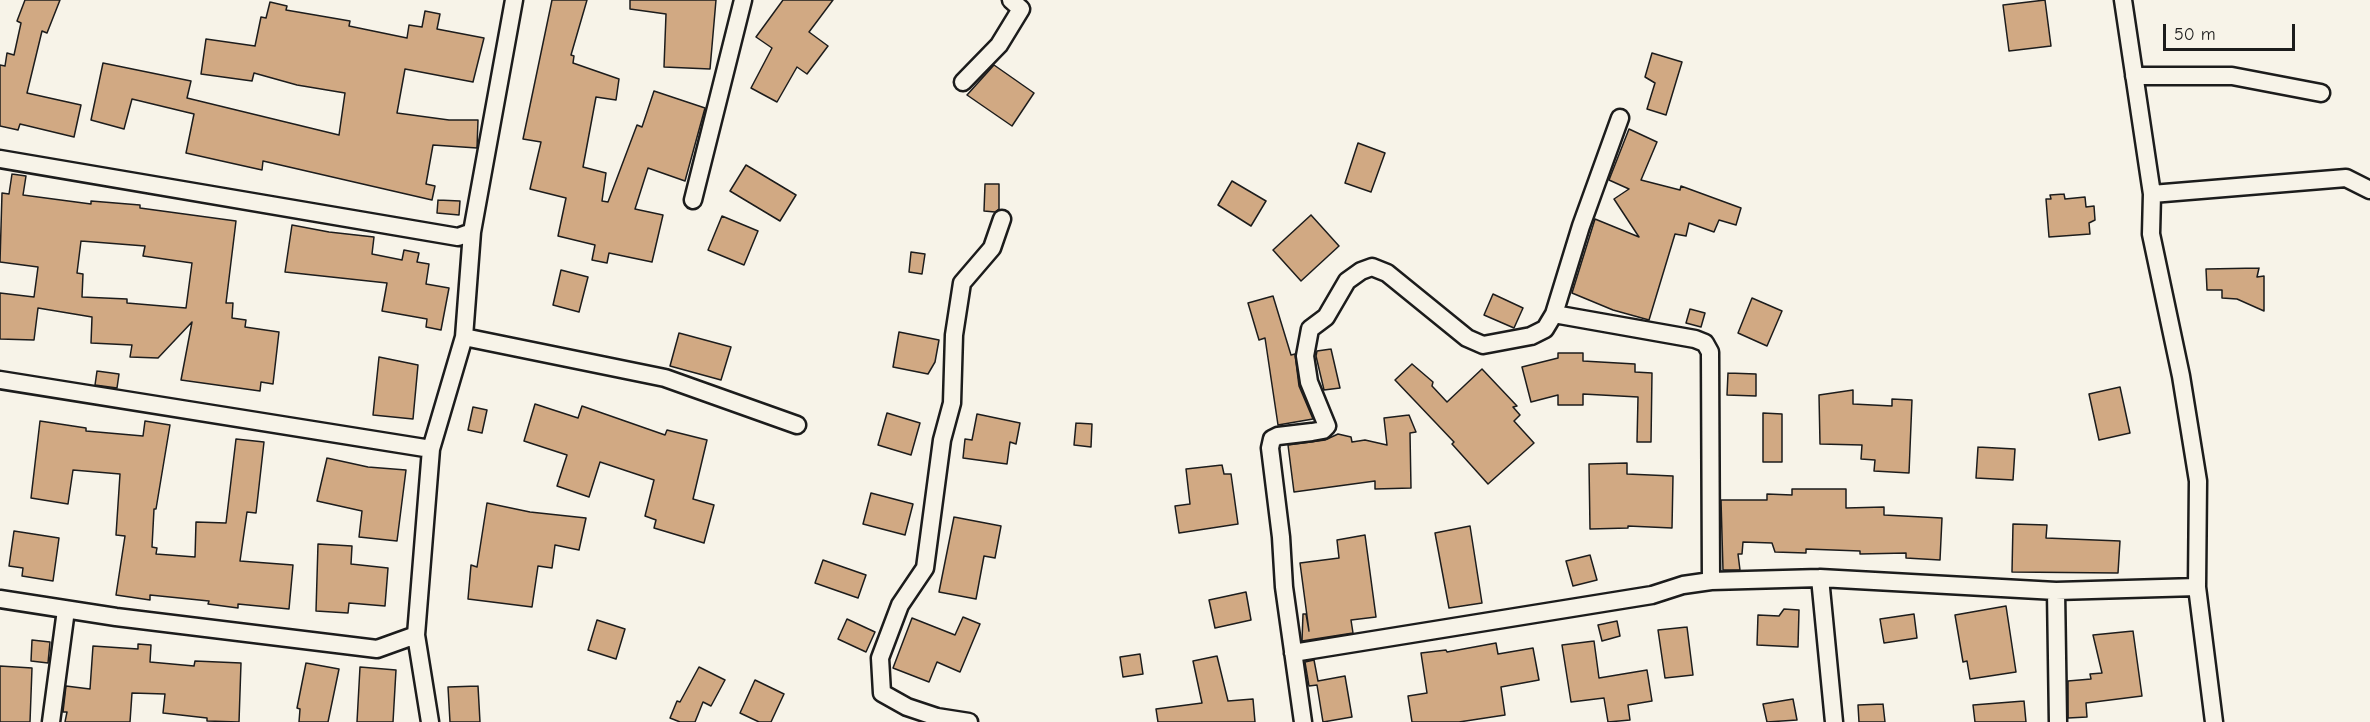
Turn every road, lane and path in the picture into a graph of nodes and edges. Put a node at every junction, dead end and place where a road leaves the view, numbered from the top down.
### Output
1 (514, 0) edge
2 (743, 0) edge
3 (1011, 0) edge
4 (2123, 0) edge
5 (2134, 76) junction
6 (963, 82) dead end
7 (2321, 93) dead end
8 (1620, 118) dead end
9 (0, 159) edge
10 (2370, 190) edge
11 (2152, 194) junction
12 (693, 200) dead end
13 (1002, 219) dead end
14 (472, 232) junction
15 (1554, 314) junction
16 (464, 337) junction
17 (0, 380) edge
18 (797, 425) dead end
19 (431, 449) junction
20 (1820, 578) junction
21 (1711, 580) junction
22 (2197, 587) junction
23 (2056, 591) junction
24 (0, 599) edge
25 (66, 610) junction
26 (416, 635) junction
27 (1293, 653) junction
28 (51, 722) edge
29 (430, 722) edge
30 (969, 722) edge
31 (1303, 722) edge
32 (1834, 722) edge
33 (2058, 722) edge
34 (2214, 722) edge

1 - 14 street
2 - 12 street
3 - 6 street
4 - 5 street
5 - 7 street
5 - 11 street
8 - 15 street
9 - 14 street
10 - 11 street
11 - 22 street
13 - 30 street
14 - 16 street
15 - 21 street
15 - 27 street
16 - 18 street
16 - 19 street
17 - 19 street
19 - 26 street
20 - 21 street
20 - 23 street
20 - 32 street
21 - 27 street
22 - 23 street
22 - 34 street
23 - 33 street
24 - 25 street
25 - 26 street
25 - 28 street
26 - 29 street
27 - 31 street

